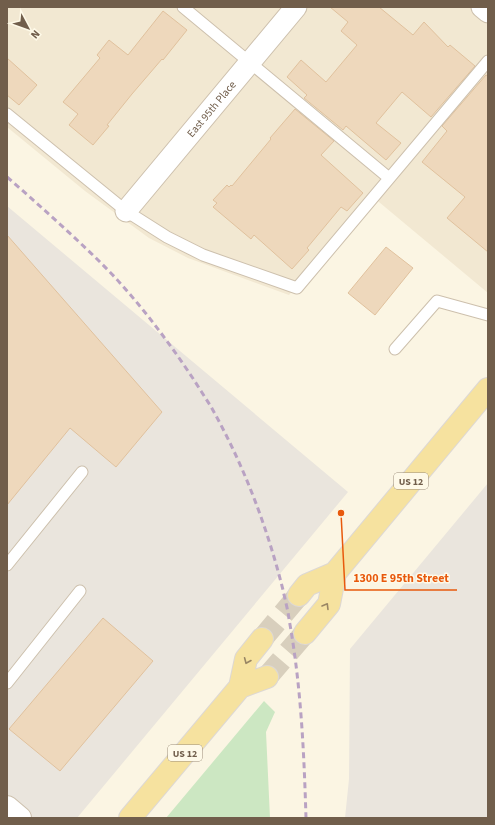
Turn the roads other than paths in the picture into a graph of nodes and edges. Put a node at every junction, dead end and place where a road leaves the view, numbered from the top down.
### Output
1 (183, 7) edge
2 (296, 7) edge
3 (482, 7) edge
4 (488, 12) edge
5 (488, 61) edge
6 (250, 63) junction
7 (7, 114) edge
8 (389, 178) junction
9 (126, 211) junction
10 (488, 315) edge
11 (395, 350) dead end
12 (488, 390) edge
13 (82, 472) dead end
14 (7, 565) edge
15 (335, 573) junction
16 (80, 591) dead end
17 (299, 595) tunnel mouth
18 (305, 633) tunnel mouth
19 (262, 639) tunnel mouth
20 (267, 677) tunnel mouth
21 (7, 682) edge
22 (240, 687) junction
23 (7, 807) edge
24 (20, 818) edge
25 (130, 818) edge

1 - 6 lane
2 - 6 street, East 95th Place
3 - 4 street
5 - 8 lane
6 - 8 lane
6 - 9 street, East 95th Place
7 - 9 lane
8 - 9 lane
10 - 11 lane
12 - 15 main road, US 12
13 - 14 lane
15 - 17 main road, US 12
18 -> 15 main road, US 12
16 - 21 lane
19 -> 22 main road, US 12
20 - 22 main road, US 12
22 - 25 main road, US 12
23 - 24 street

